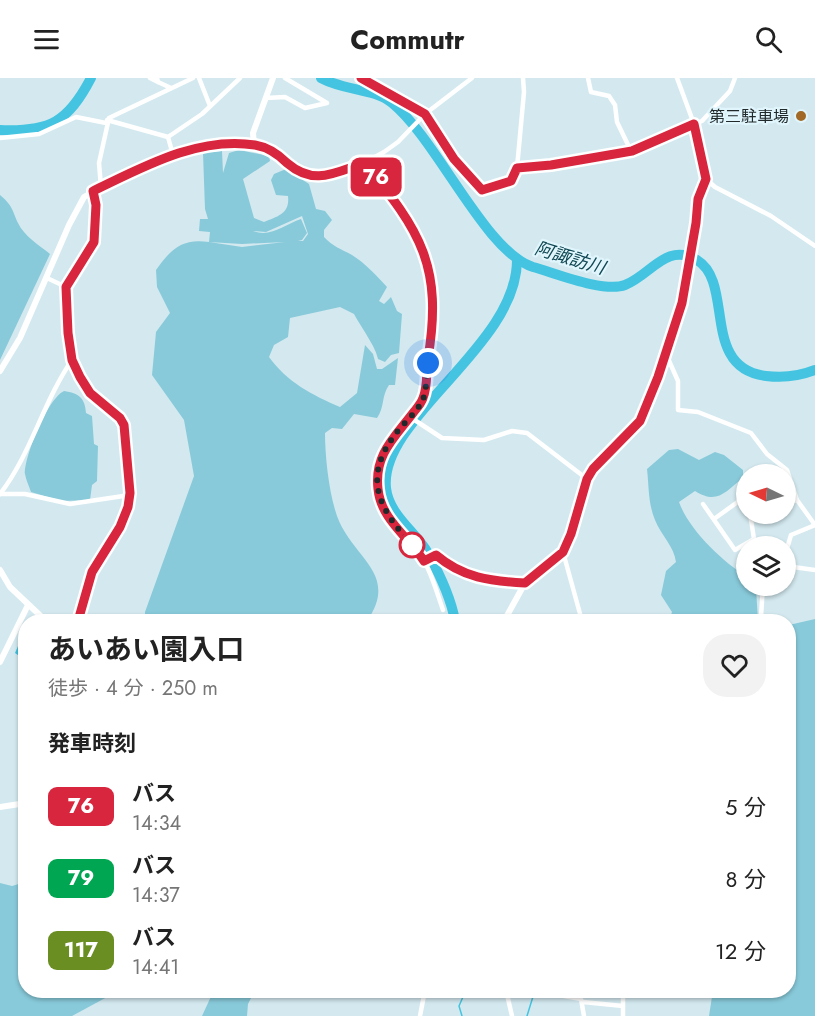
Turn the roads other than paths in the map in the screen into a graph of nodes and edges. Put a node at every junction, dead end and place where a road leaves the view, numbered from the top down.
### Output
1 (150, 78) edge
2 (193, 78) edge
3 (199, 78) edge
4 (240, 78) edge
5 (273, 78) edge
6 (285, 78) edge
7 (361, 78) edge
8 (472, 78) edge
9 (523, 78) edge
10 (588, 78) edge
11 (676, 78) edge
12 (735, 78) edge
13 (158, 80) edge
14 (183, 80) edge
15 (171, 88) junction
16 (266, 98) junction
17 (210, 106) junction
18 (424, 115) junction
19 (106, 122) junction
20 (694, 124) junction
21 (168, 136) junction
22 (0, 138) edge
23 (253, 145) junction
24 (632, 151) junction
25 (173, 155) junction
26 (364, 163) junction
27 (517, 168) junction
28 (706, 179) junction
29 (101, 187) junction
30 (93, 191) junction
31 (815, 246) edge
32 (47, 278) junction
33 (66, 287) junction
34 (666, 354) junction
35 (72, 360) junction
36 (0, 371) edge
37 (411, 418) junction
38 (587, 479) junction
39 (0, 494) edge
40 (130, 495) junction
41 (797, 500) joint
42 (736, 503) edge
43 (704, 504) dead end
44 (714, 519) junction
45 (751, 524) edge
46 (815, 525) edge
47 (791, 536) edge
48 (563, 552) junction
49 (425, 560) junction
50 (796, 567) edge
51 (0, 570) edge
52 (815, 570) edge
53 (525, 583) junction
54 (762, 596) edge
55 (28, 605) junction
56 (443, 610) dead end
57 (24, 614) edge
58 (38, 614) edge
59 (80, 614) edge
60 (508, 614) edge
61 (580, 614) edge
62 (761, 614) edge
63 (18, 625) edge
64 (0, 662) edge
65 (18, 804) edge
66 (0, 807) edge
67 (423, 998) edge
68 (508, 998) edge
69 (570, 998) edge
70 (622, 998) edge
71 (582, 1002) junction
72 (622, 1006) junction
73 (420, 1016) edge
74 (512, 1016) edge
75 (584, 1016) edge
76 (623, 1016) edge

1 - 13 street
2 - 14 street
3 - 17 street
4 - 17 street
5 - 16 street
6 - 16 street
7 - 18 street
8 - 18 street
9 - 27 street
10 - 24 street
11 - 20 street
12 - 20 street
13 - 15 street
14 - 15 street
15 - 19 street
16 - 23 street
17 - 21 street
18 - 26 street
18 - 27 street
19 - 21 street
19 - 22 street
19 - 29 street
20 - 24 street
20 - 28 street
21 - 25 street
23 - 25 street
23 - 26 street
24 - 27 street
25 - 29 street
26 - 37 street
28 - 31 street
28 - 34 street
29 - 30 street
30 - 32 street
30 - 33 street
32 - 33 street
32 - 36 street
33 - 35 street
34 - 38 street
34 - 41 street
35 - 39 street
35 - 40 street
37 - 38 street
37 - 49 street
38 - 48 street
39 - 40 street
40 - 59 street
41 - 46 street
42 - 44 street
43 - 44 street
44 - 45 street
46 - 47 street
48 - 53 street
48 - 61 street
49 - 53 street
49 - 56 street
50 - 52 street
51 - 55 street
53 - 60 street
54 - 62 street
55 - 57 street
55 - 58 street
63 - 64 street
65 - 66 street
67 - 73 street
68 - 74 street
69 - 71 street
70 - 72 street
71 - 72 street
71 - 75 street
72 - 76 street

